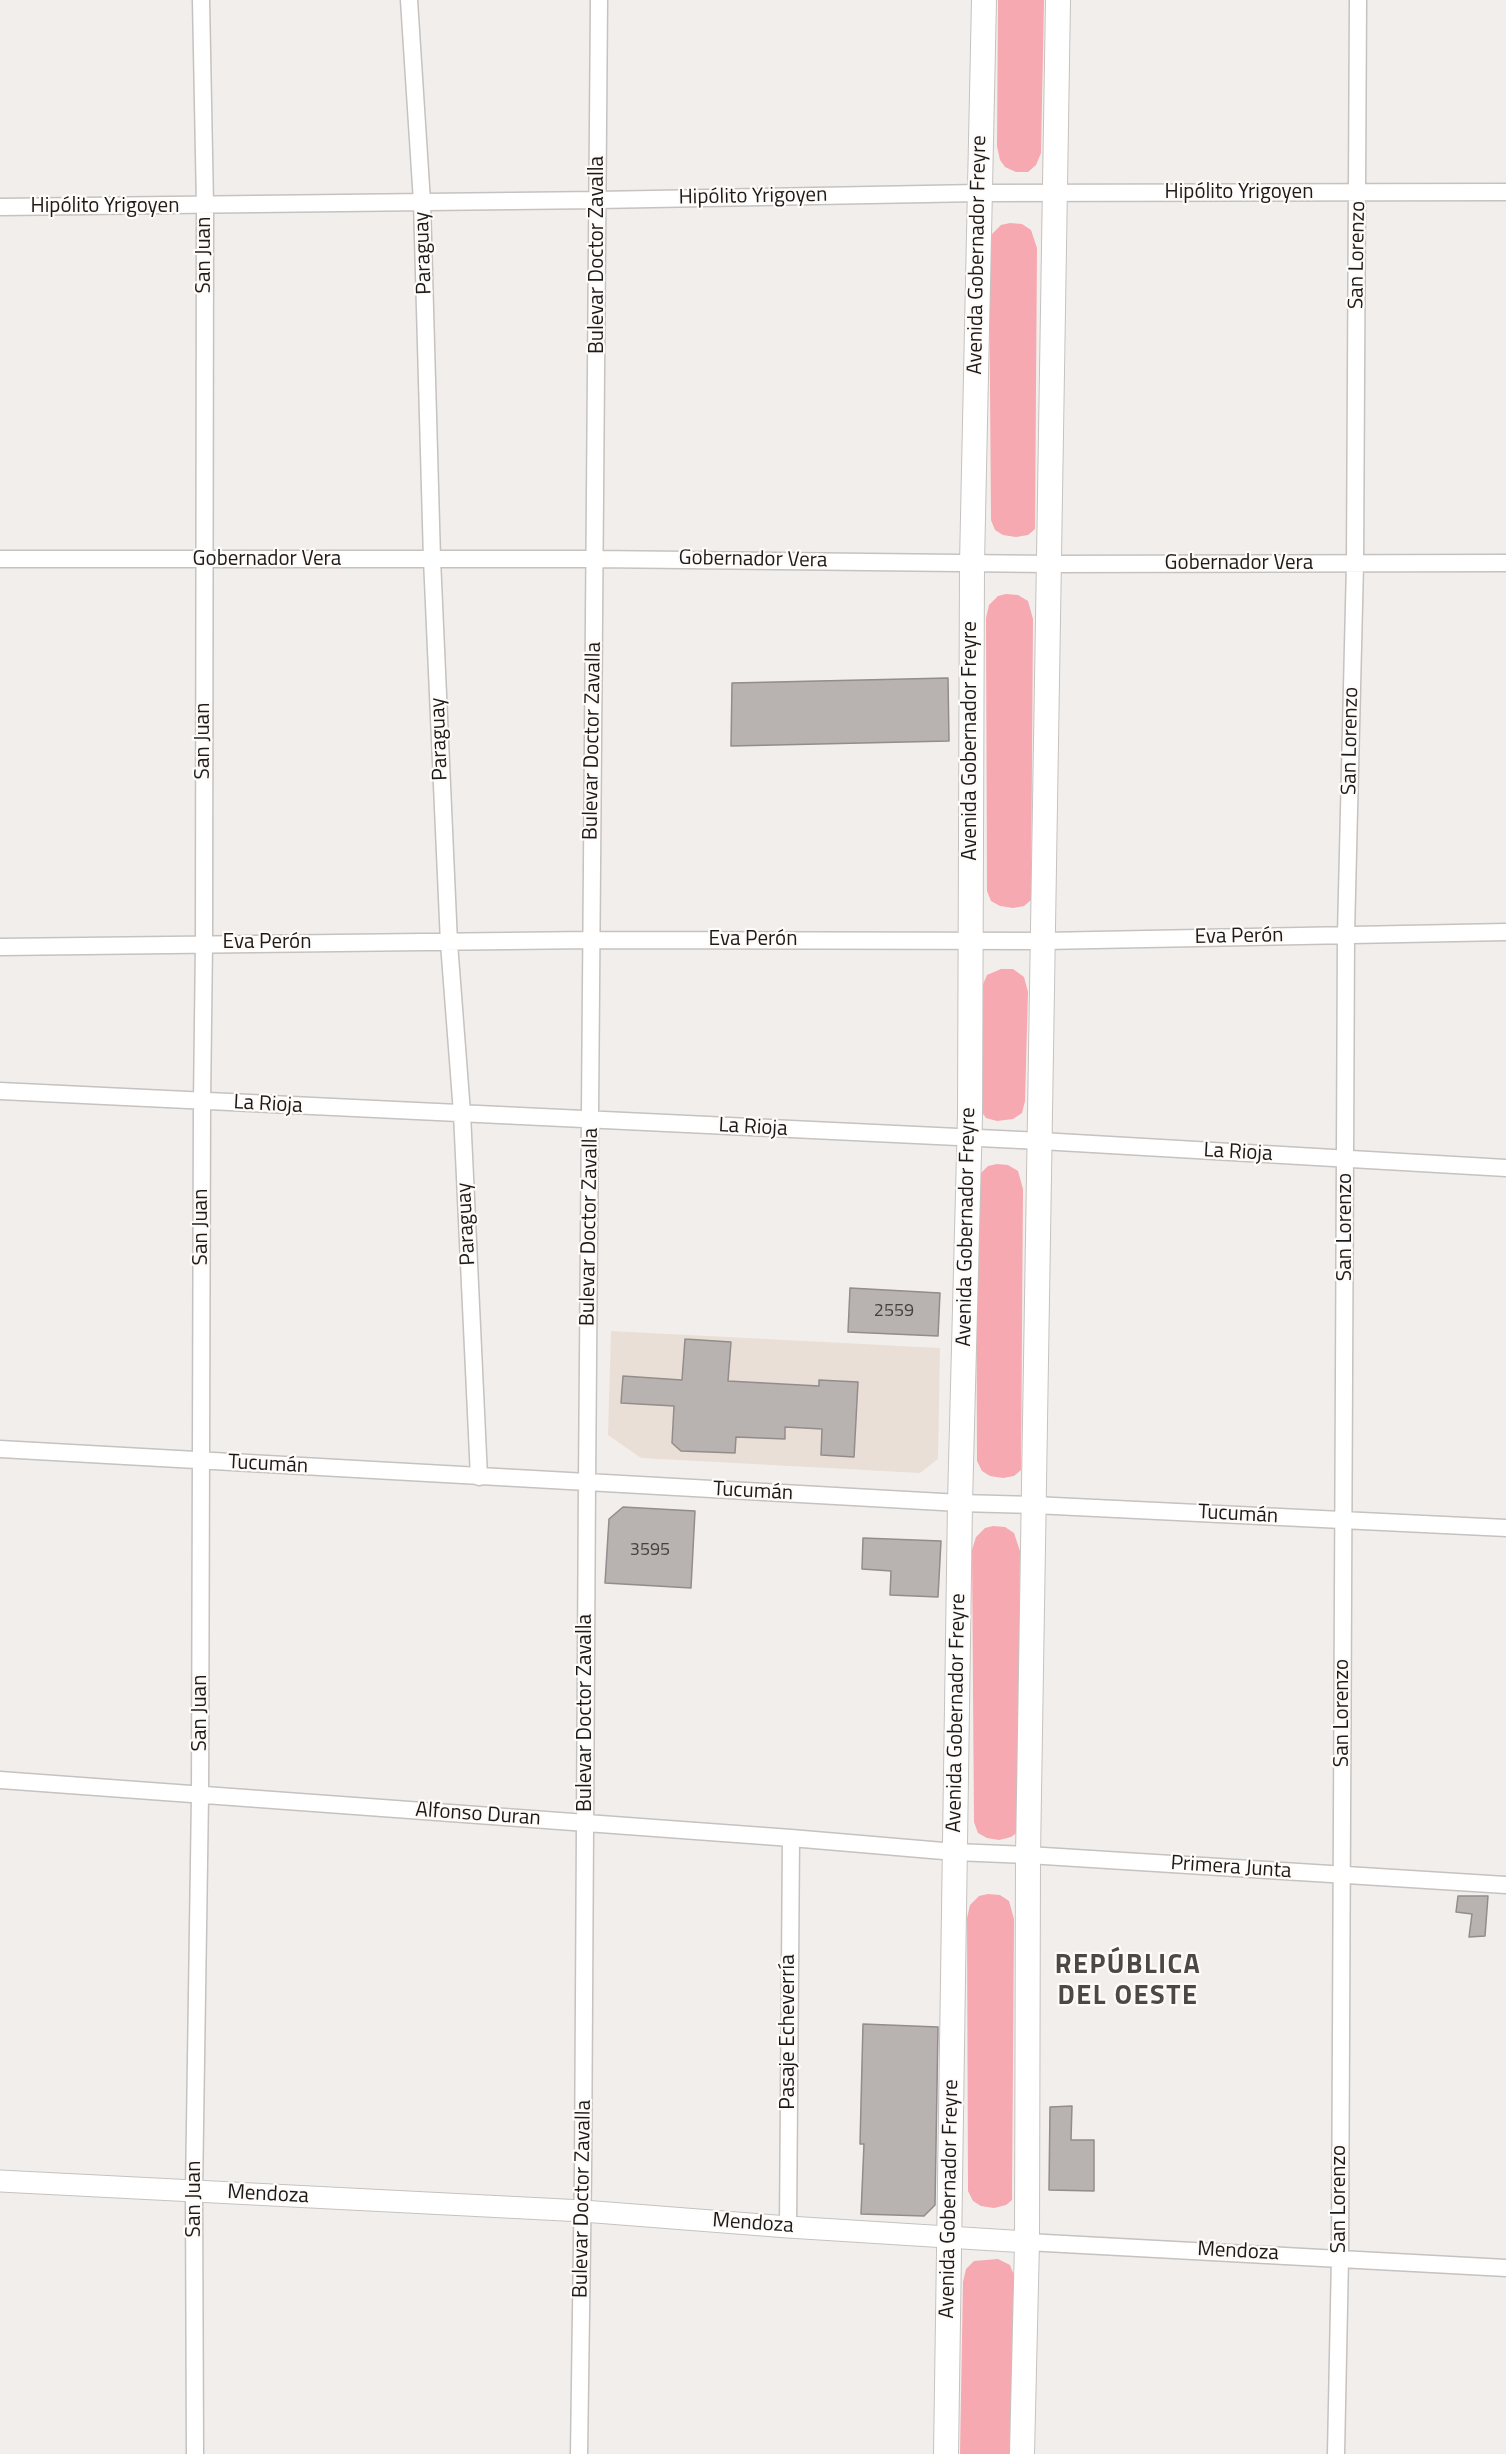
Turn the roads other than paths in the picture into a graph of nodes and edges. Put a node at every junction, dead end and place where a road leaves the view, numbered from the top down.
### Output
1 (201, 0) edge
2 (409, 0) edge
3 (600, 0) edge
4 (984, 0) edge
5 (1059, 0) edge
6 (1358, 0) edge
7 (1506, 192) edge
8 (979, 193) junction
9 (1358, 193) junction
10 (1056, 194) junction
11 (598, 200) junction
12 (422, 202) junction
13 (205, 206) junction
14 (0, 207) edge
15 (0, 559) edge
16 (432, 559) junction
17 (595, 559) junction
18 (205, 560) junction
19 (972, 563) junction
20 (1506, 563) edge
21 (1050, 564) junction
22 (1354, 564) junction
23 (1506, 932) edge
24 (1346, 934) junction
25 (591, 940) junction
26 (970, 940) junction
27 (1044, 941) junction
28 (448, 942) junction
29 (204, 943) junction
30 (0, 946) edge
31 (0, 1091) edge
32 (202, 1102) junction
33 (462, 1113) junction
34 (591, 1120) junction
35 (969, 1139) junction
36 (1041, 1142) junction
37 (1346, 1159) junction
38 (1506, 1168) edge
39 (0, 1449) edge
40 (202, 1461) junction
41 (479, 1477) junction
42 (586, 1482) junction
43 (960, 1503) junction
44 (1034, 1505) junction
45 (1345, 1521) junction
46 (1506, 1528) edge
47 (0, 1780) edge
48 (200, 1796) junction
49 (586, 1823) junction
50 (791, 1838) junction
51 (955, 1852) junction
52 (1028, 1855) junction
53 (1342, 1875) junction
54 (1506, 1885) edge
55 (0, 2181) edge
56 (194, 2191) junction
57 (583, 2211) junction
58 (788, 2227) junction
59 (950, 2238) junction
60 (1027, 2242) junction
61 (1340, 2257) junction
62 (1506, 2268) edge
63 (195, 2454) edge
64 (579, 2454) edge
65 (946, 2454) edge
66 (1022, 2454) edge
67 (1336, 2454) edge

1 - 13 street, San Juan
2 - 12 street, Paraguay
3 - 11 street, Bulevar Doctor Zavalla
4 - 8 main road, Avenida Gobernador Freyre
5 - 10 main road
6 - 9 street, San Lorenzo
7 - 9 street, Hipólito Yrigoyen
8 - 10 street, Hipólito Yrigoyen
8 - 11 street, Hipólito Yrigoyen
8 - 19 main road, Avenida Gobernador Freyre
9 - 10 street, Hipólito Yrigoyen
9 - 22 street, San Lorenzo
10 - 21 main road
11 - 12 street, Hipólito Yrigoyen
11 - 17 street, Bulevar Doctor Zavalla
12 - 13 street, Hipólito Yrigoyen
12 - 16 street, Paraguay
13 - 14 street, Hipólito Yrigoyen
13 - 18 street, San Juan
15 - 18 street, Gobernador Vera
16 - 17 street, Gobernador Vera
16 - 18 street, Gobernador Vera
16 - 28 street, Paraguay
17 - 19 street, Gobernador Vera
17 - 25 street, Bulevar Doctor Zavalla
18 - 29 street, San Juan
19 - 21 street, Gobernador Vera
19 - 26 main road, Avenida Gobernador Freyre
20 - 22 street, Gobernador Vera
21 - 22 street, Gobernador Vera
21 - 27 main road
22 - 24 street, San Lorenzo
23 - 24 street, Eva Perón
24 - 27 street, Eva Perón
24 - 37 street, San Lorenzo
25 - 26 street, Eva Perón
25 - 28 street, Eva Perón
25 - 34 street, Bulevar Doctor Zavalla
26 - 27 street, Eva Perón
26 - 35 main road, Avenida Gobernador Freyre
27 - 36 main road
28 - 29 street, Eva Perón
28 - 33 street, Paraguay
29 - 30 street, Eva Perón
29 - 32 street, San Juan
31 - 32 street, La Rioja
32 - 33 street, La Rioja
32 - 40 street, San Juan
33 - 34 street, La Rioja
33 - 41 street, Paraguay
34 - 35 street, La Rioja
34 - 42 street, Bulevar Doctor Zavalla
35 - 36 street, La Rioja
35 - 43 main road, Avenida Gobernador Freyre
36 - 37 street, La Rioja
36 - 44 main road
37 - 38 street, La Rioja
37 - 45 street, San Lorenzo
39 - 40 street, Tucumán
40 - 41 street, Tucumán
40 - 48 street, San Juan
41 - 42 street, Tucumán
42 - 43 street, Tucumán
42 - 49 street, Bulevar Doctor Zavalla
43 - 44 street, Tucumán
43 - 51 main road, Avenida Gobernador Freyre
44 - 45 street, Tucumán
44 - 52 main road
45 - 46 street, Tucumán
45 - 53 street, San Lorenzo
47 - 48 street, Alfonso Duran
48 - 49 street, Alfonso Duran
48 - 56 street, San Juan
49 - 50 street, Alfonso Duran
49 - 57 street, Bulevar Doctor Zavalla
50 - 51 street, Alfonso Duran
50 - 58 street, Pasaje Echeverría
51 - 52 street, Primera Junta
51 - 59 main road, Avenida Gobernador Freyre
52 - 53 street, Primera Junta
52 - 60 main road
53 - 54 street, Primera Junta
53 - 61 street, San Lorenzo
55 - 56 street, Mendoza
56 - 57 street, Mendoza
56 - 63 street, San Juan
57 - 58 street, Mendoza
57 - 64 street, Bulevar Doctor Zavalla
58 - 59 street, Mendoza
59 - 60 street, Mendoza
59 - 65 main road, Avenida Gobernador Freyre
60 - 61 street, Mendoza
60 - 66 main road
61 - 62 street, Mendoza
61 - 67 street, San Lorenzo

